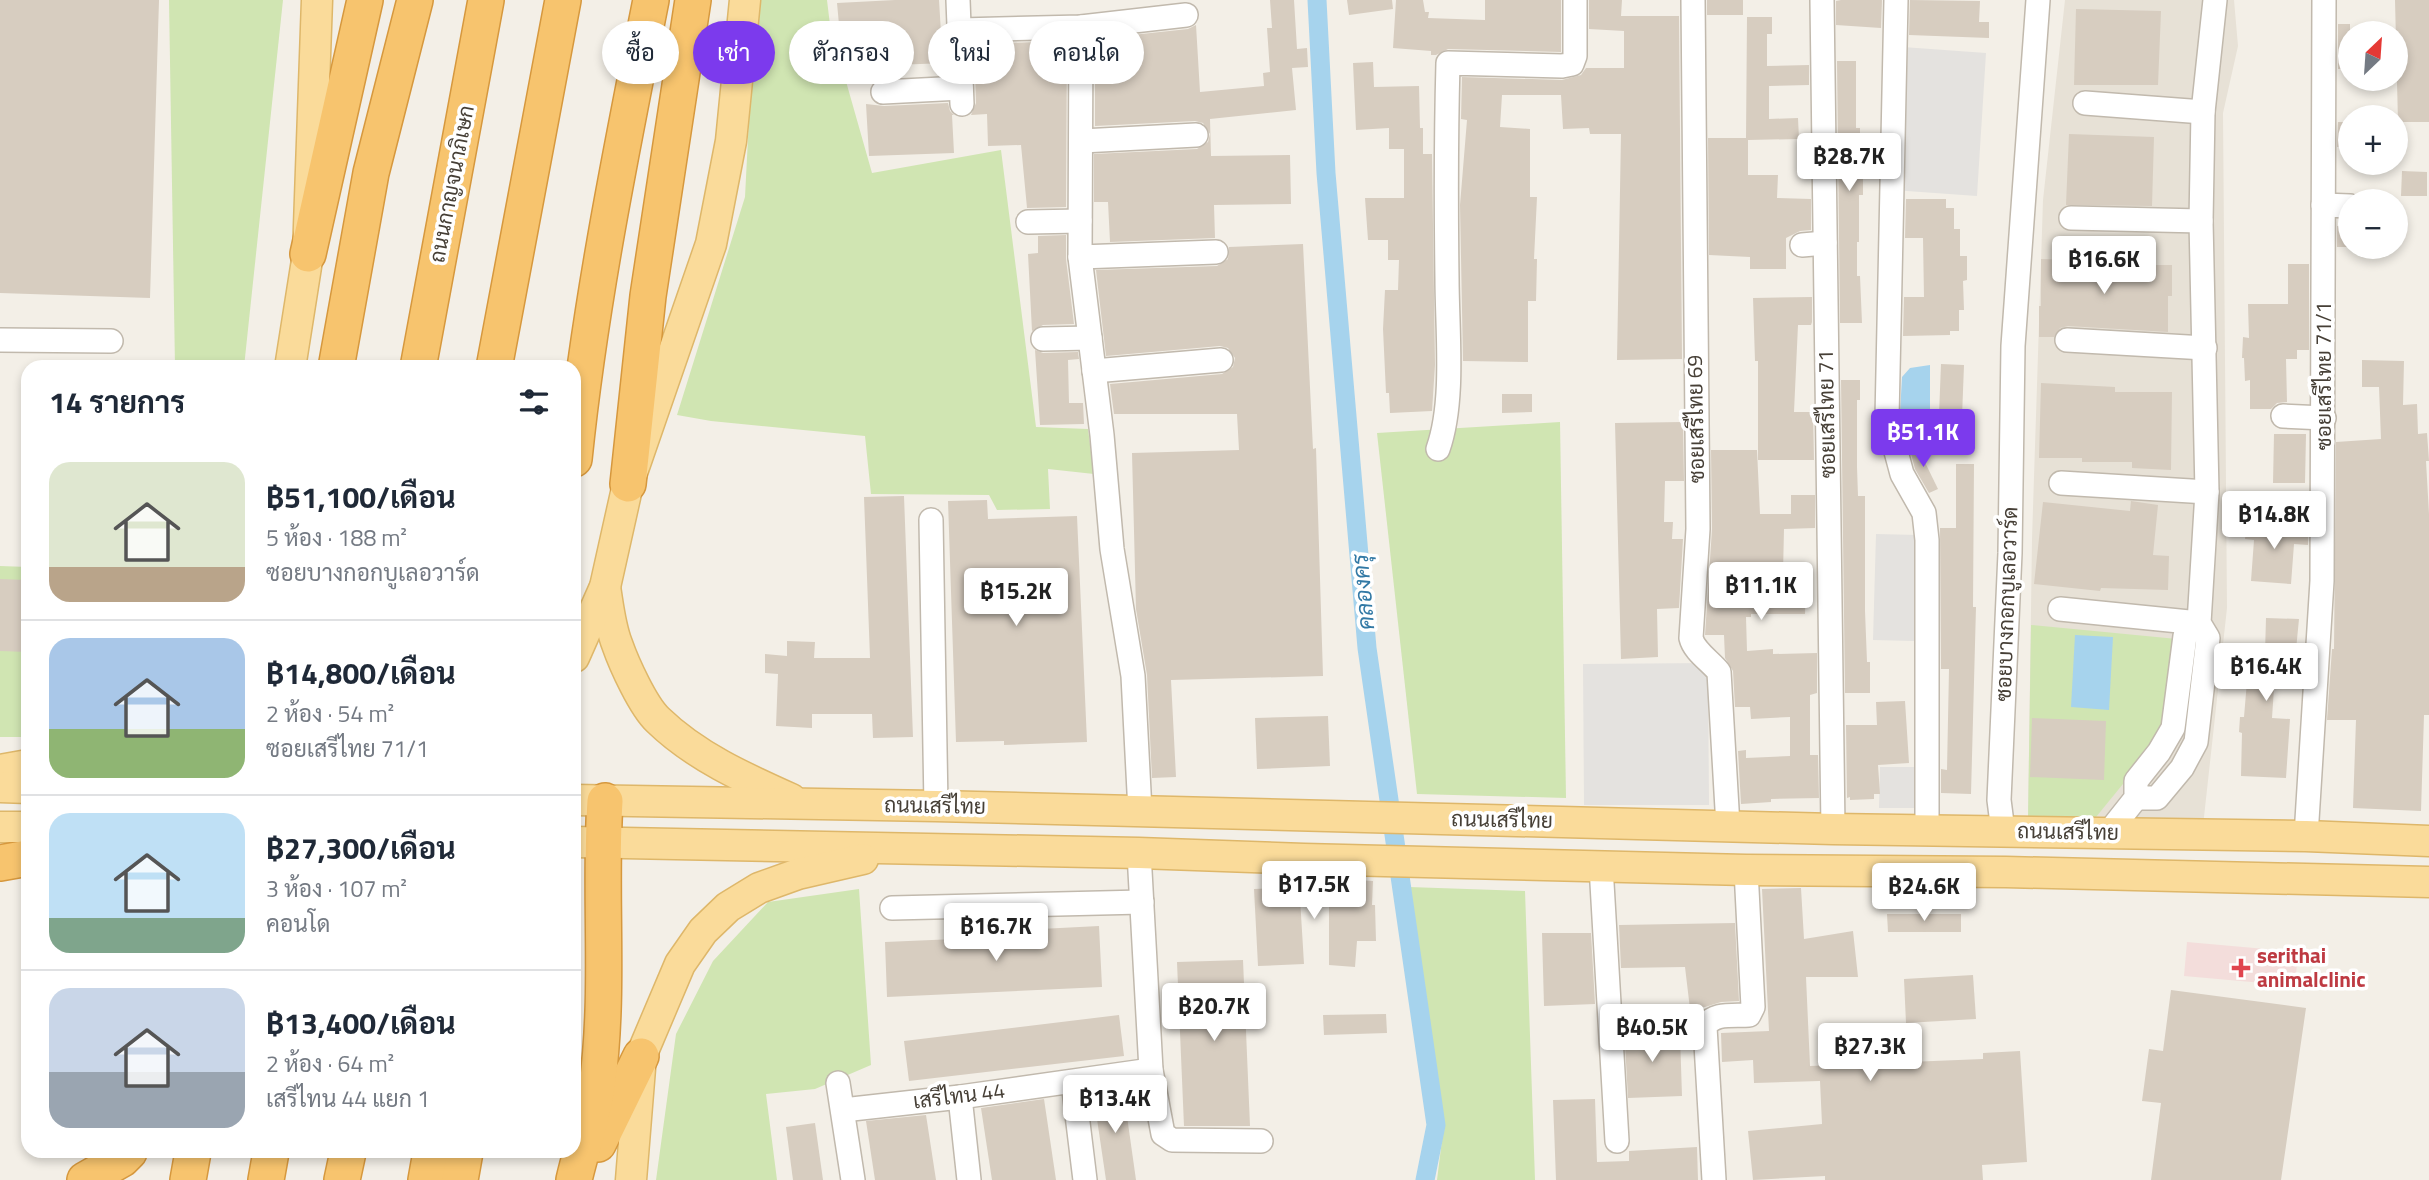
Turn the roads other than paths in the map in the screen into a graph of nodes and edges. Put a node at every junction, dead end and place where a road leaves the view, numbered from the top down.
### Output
1 (317, 0) edge
2 (365, 0) edge
3 (415, 0) edge
4 (486, 0) edge
5 (563, 0) edge
6 (651, 0) edge
7 (693, 0) edge
8 (745, 0) edge
9 (958, 0) edge
10 (1575, 0) edge
11 (1693, 0) edge
12 (1822, 0) edge
13 (1896, 0) edge
14 (2038, 0) edge
15 (2215, 0) edge
16 (2324, 0) edge
17 (1186, 15) dead end
18 (959, 21) edge
19 (1134, 21) edge
20 (961, 84) edge
21 (1082, 84) edge
22 (883, 92) dead end
23 (2085, 103) dead end
24 (2203, 112) junction
25 (1196, 135) dead end
26 (1082, 141) junction
27 (2323, 205) junction
28 (2338, 206) edge
29 (2071, 218) dead end
30 (1080, 220) junction
31 (2201, 220) junction
32 (1028, 222) dead end
33 (1216, 252) dead end
34 (308, 254) junction
35 (1080, 257) junction
36 (1090, 338) junction
37 (1043, 339) dead end
38 (0, 340) edge
39 (2067, 340) dead end
40 (111, 341) dead end
41 (2205, 348) junction
42 (291, 360) edge
43 (337, 360) edge
44 (419, 360) edge
45 (496, 360) edge
46 (1221, 360) dead end
47 (1094, 371) junction
48 (581, 380) edge
49 (2283, 416) dead end
50 (2324, 418) junction
51 (1438, 449) dead end
52 (2061, 483) dead end
53 (628, 484) junction
54 (2207, 492) junction
55 (931, 520) dead end
56 (605, 587) junction
57 (2060, 609) dead end
58 (2199, 622) junction
59 (581, 641) edge
60 (2173, 728) junction
61 (2196, 743) junction
62 (21, 766) edge
63 (0, 770) edge
64 (0, 787) edge
65 (21, 788) edge
66 (2136, 798) junction
67 (589, 800) edge
68 (801, 803) junction
69 (936, 806) junction
70 (1140, 811) junction
71 (1728, 826) junction
72 (0, 827) edge
73 (21, 827) edge
74 (1833, 829) junction
75 (1927, 830) junction
76 (2003, 831) junction
77 (2109, 832) junction
78 (2305, 836) junction
79 (2429, 841) edge
80 (588, 843) edge
81 (910, 848) junction
82 (1139, 853) junction
83 (21, 859) edge
84 (0, 863) edge
85 (1601, 866) junction
86 (1746, 870) junction
87 (2006, 872) junction
88 (2429, 882) edge
89 (1142, 902) junction
90 (892, 908) dead end
91 (641, 1056) junction
92 (1151, 1070) junction
93 (1073, 1082) junction
94 (838, 1083) dead end
95 (960, 1097) junction
96 (842, 1110) junction
97 (1261, 1141) dead end
98 (1617, 1141) dead end
99 (581, 1152) edge
100 (122, 1158) edge
101 (192, 1158) edge
102 (270, 1158) edge
103 (347, 1158) edge
104 (430, 1158) edge
105 (464, 1158) edge
106 (580, 1158) edge
107 (85, 1180) edge
108 (188, 1180) edge
109 (265, 1180) edge
110 (342, 1180) edge
111 (426, 1180) edge
112 (460, 1180) edge
113 (574, 1180) edge
114 (581, 1180) edge
115 (631, 1180) edge
116 (853, 1180) edge
117 (969, 1180) edge
118 (1084, 1180) edge
119 (1714, 1180) edge

1 - 34 main road
2 - 34 highway
3 - 43 highway
4 - 44 highway, ถนนกาญจนาภิเษก
5 - 45 highway
6 - 48 highway
7 - 53 highway
8 - 53 main road
9 - 18 street
10 - 51 street
11 - 71 street, ซอยเสรีไทย 69
12 - 74 street, ซอยเสรีไทย 71
13 - 75 street
14 - 76 street, ซอยบางกอกบูเลอวาร์ด
15 - 24 street
16 - 27 street, ซอยเสรีไทย 71/1
17 - 19 street
20 - 22 street
21 - 26 street
23 - 24 street
24 - 31 street
25 - 26 street
26 - 30 street
27 - 28 street
27 - 50 street, ซอยเสรีไทย 71/1
29 - 31 street
30 - 32 street
30 - 35 street
31 - 41 street
33 - 35 street
34 - 42 main road
35 - 36 street
36 - 37 street
36 - 47 street
38 - 40 street
39 - 41 street
41 - 54 street
46 - 47 street
47 - 70 street
49 - 50 street
50 - 78 street, ซอยเสรีไทย 71/1
52 - 54 street
53 - 56 main road
54 - 58 street
55 - 69 street
56 - 59 main road
56 - 68 main road
57 - 58 street
58 - 60 street
58 - 61 street
60 - 61 street
60 - 66 street
61 - 66 street
62 - 63 main road
64 - 65 main road
66 - 77 street
67 - 68 main road, ถนนเสรีไทย
67 - 80 highway
68 - 69 main road, ถนนเสรีไทย
69 - 70 main road, ถนนเสรีไทย
70 - 71 main road, ถนนเสรีไทย
71 - 74 main road, ถนนเสรีไทย
72 - 73 main road
74 - 75 main road, ถนนเสรีไทย
75 - 76 main road, ถนนเสรีไทย
76 - 77 main road, ถนนเสรีไทย
76 - 87 main road
77 - 78 main road, ถนนเสรีไทย
78 - 79 main road, ถนนเสรีไทย
80 - 81 main road, ถนนเสรีไทย
80 - 99 highway
81 - 82 main road, ถนนเสรีไทย
81 - 91 main road
82 - 85 main road, ถนนเสรีไทย
82 - 89 street
83 - 84 highway
85 - 86 main road, ถนนเสรีไทย
85 - 98 street
86 - 87 main road, ถนนเสรีไทย
86 - 119 street
87 - 88 main road, ถนนเสรีไทย
89 - 90 street
89 - 92 street
91 - 114 highway
91 - 115 main road
92 - 93 street, เสรีไทน 44
92 - 97 street
93 - 95 street, เสรีไทน 44
93 - 118 street
94 - 96 street
95 - 96 street, เสรีไทน 44
95 - 117 street
96 - 116 street
100 - 107 highway
101 - 108 highway
102 - 109 highway
103 - 110 highway
104 - 111 highway
105 - 112 highway
106 - 113 highway

